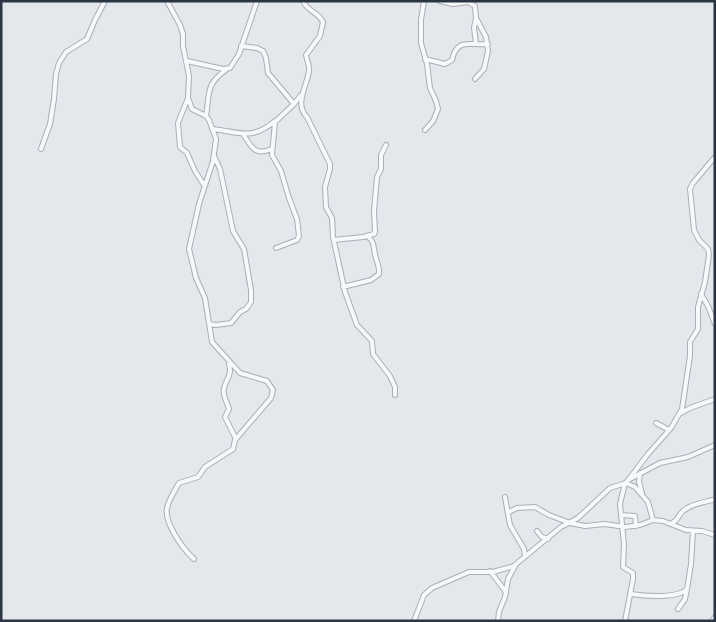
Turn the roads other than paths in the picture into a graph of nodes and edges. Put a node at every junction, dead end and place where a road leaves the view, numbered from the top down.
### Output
1 (105, 1) edge
2 (167, 1) edge
3 (257, 1) edge
4 (304, 1) edge
5 (424, 1) edge
6 (440, 1) edge
7 (476, 18) junction
8 (476, 43) junction
9 (488, 44) junction
10 (241, 46) junction
11 (425, 59) junction
12 (187, 62) junction
13 (227, 69) junction
14 (475, 80) dead end
15 (301, 95) junction
16 (188, 98) junction
17 (295, 104) junction
18 (303, 112) junction
19 (206, 116) junction
20 (276, 120) junction
21 (214, 129) junction
22 (425, 130) dead end
23 (243, 134) junction
24 (386, 145) dead end
25 (41, 149) dead end
26 (272, 149) junction
27 (214, 153) junction
28 (715, 157) edge
29 (204, 185) junction
30 (367, 236) junction
31 (334, 240) junction
32 (276, 248) dead end
33 (344, 287) junction
34 (701, 294) junction
35 (209, 324) junction
36 (715, 324) edge
37 (229, 362) junction
38 (395, 395) dead end
39 (715, 399) edge
40 (679, 415) junction
41 (656, 423) dead end
42 (670, 430) junction
43 (236, 439) junction
44 (715, 445) edge
45 (640, 473) junction
46 (627, 482) junction
47 (642, 495) junction
48 (505, 497) dead end
49 (715, 499) edge
50 (509, 512) junction
51 (621, 515) junction
52 (653, 520) junction
53 (570, 523) junction
54 (672, 523) junction
55 (621, 526) junction
56 (636, 526) junction
57 (693, 530) junction
58 (537, 531) dead end
59 (715, 534) edge
60 (548, 539) junction
61 (525, 556) junction
62 (194, 559) dead end
63 (514, 566) junction
64 (490, 571) junction
65 (686, 589) junction
66 (506, 592) junction
67 (631, 594) junction
68 (678, 609) dead end
69 (715, 617) edge
70 (414, 621) edge
71 (498, 621) edge
72 (625, 621) edge
73 (712, 621) edge

1 - 25 street
2 - 12 street
3 - 10 street
4 - 15 street
5 - 11 street
6 - 7 street
7 - 8 street
7 - 9 street
8 - 9 street
8 - 11 street
9 - 14 street
10 - 13 street
10 - 17 street
11 - 22 street
12 - 13 street
12 - 16 street
13 - 19 street
15 - 17 street
15 - 18 street
16 - 19 street
16 - 29 street
17 - 18 street
17 - 20 street
18 - 31 street
19 - 21 street
20 - 23 street
20 - 26 street
21 - 23 street
21 - 27 street
23 - 26 street
24 - 30 street
26 - 32 street
27 - 29 street
27 - 35 street
28 - 34 street
29 - 35 street
30 - 31 street
30 - 33 street
31 - 33 street
33 - 38 street
34 - 36 street
34 - 40 street
35 - 37 street
37 - 43 street
37 - 43 street
39 - 40 street
40 - 42 street
41 - 42 street
42 - 46 street
43 - 62 street
44 - 45 street
45 - 46 street
45 - 47 street
46 - 47 street
46 - 51 street
46 - 53 street
47 - 52 street
48 - 50 street
49 - 54 street
50 - 53 street
50 - 61 street
51 - 55 street
51 - 56 street
52 - 54 street
52 - 56 street
53 - 55 street
53 - 60 street
54 - 57 street
55 - 56 street
55 - 67 street
57 - 59 street
57 - 65 street
58 - 60 street
60 - 61 street
61 - 63 street
63 - 64 street
63 - 66 street
64 - 66 street
64 - 70 street
65 - 67 street
65 - 68 street
66 - 71 street
67 - 72 street
69 - 73 street

